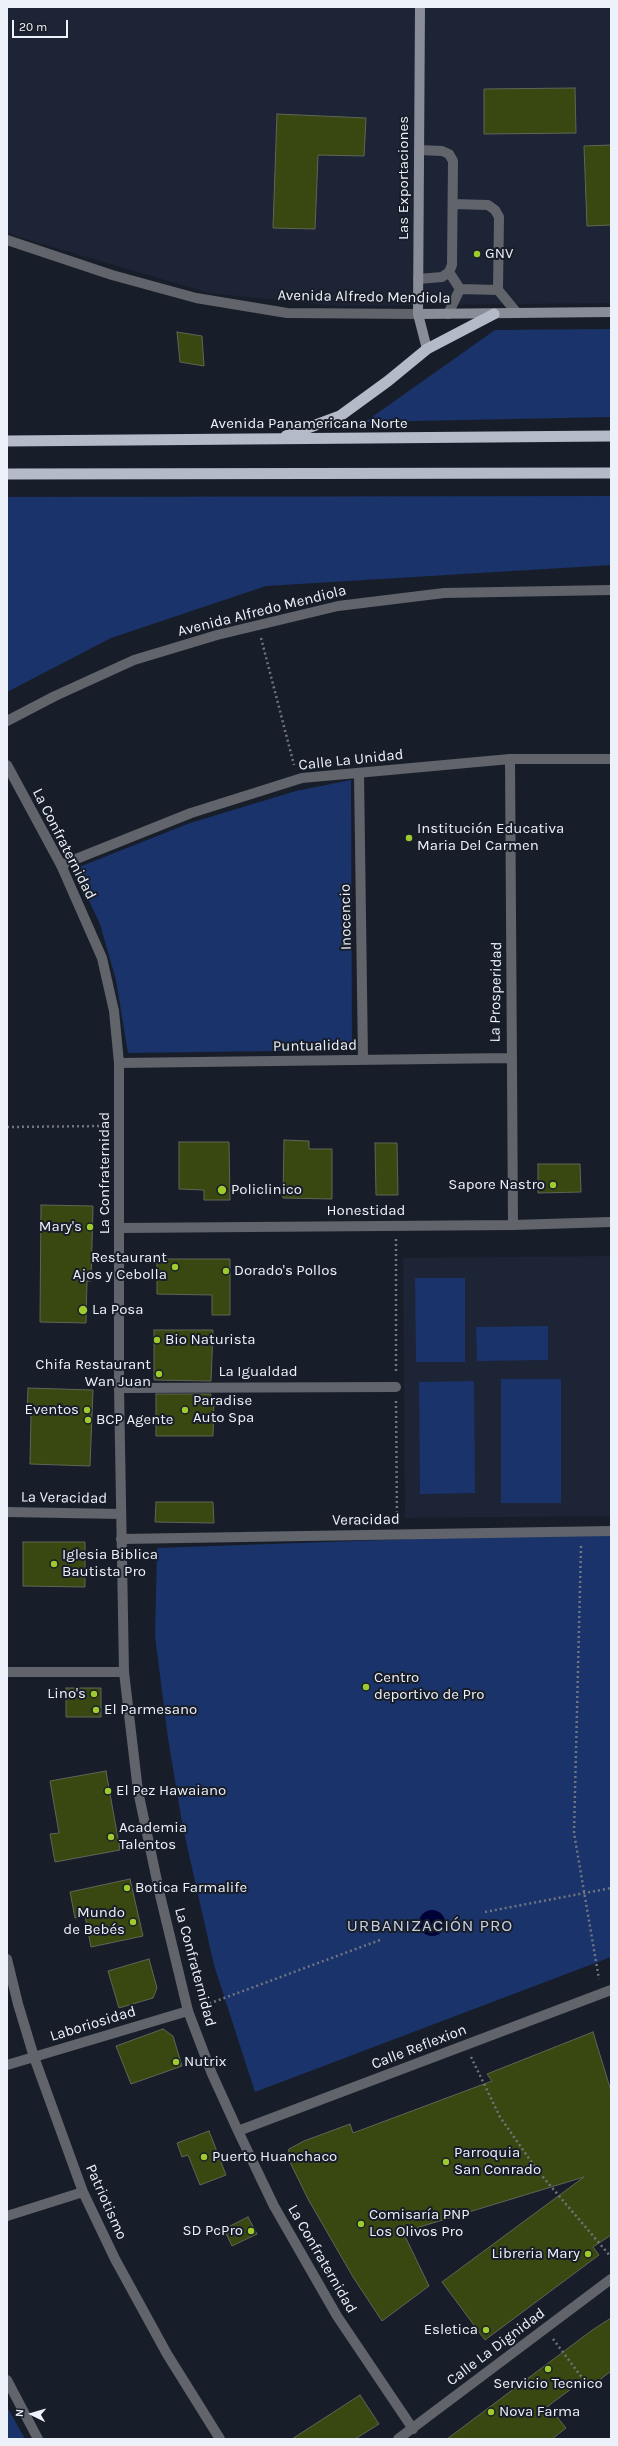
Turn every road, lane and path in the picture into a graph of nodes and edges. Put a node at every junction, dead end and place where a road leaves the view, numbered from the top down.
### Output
1 (420, 7) edge
2 (419, 150) junction
3 (453, 204) junction
4 (7, 240) edge
5 (449, 272) junction
6 (418, 279) junction
7 (460, 289) junction
8 (498, 290) junction
9 (611, 312) edge
10 (517, 313) junction
11 (418, 314) junction
12 (448, 314) junction
13 (494, 314) junction
14 (427, 349) junction
15 (611, 436) edge
16 (278, 439) junction
17 (7, 441) edge
18 (611, 473) edge
19 (7, 474) edge
20 (611, 590) edge
21 (258, 625) junction
22 (7, 721) edge
23 (510, 759) junction
24 (611, 759) edge
25 (7, 765) edge
26 (359, 773) junction
27 (298, 779) junction
28 (61, 865) junction
29 (510, 1058) junction
30 (363, 1060) junction
31 (120, 1064) junction
32 (119, 1126) junction
33 (7, 1127) edge
34 (611, 1222) edge
35 (513, 1226) junction
36 (120, 1228) junction
37 (396, 1387) dead end
38 (119, 1388) junction
39 (7, 1512) edge
40 (121, 1514) junction
41 (611, 1531) edge
42 (581, 1532) junction
43 (121, 1539) junction
44 (7, 1672) edge
45 (124, 1672) junction
46 (611, 1888) edge
47 (583, 1893) junction
48 (485, 1912) dead end
49 (380, 1940) dead end
50 (7, 1959) edge
51 (606, 1992) edge
52 (188, 2011) junction
53 (466, 2045) junction
54 (34, 2057) junction
55 (7, 2065) edge
56 (238, 2132) junction
57 (83, 2192) junction
58 (7, 2216) edge
59 (611, 2257) edge
60 (611, 2280) edge
61 (545, 2329) junction
62 (583, 2379) dead end
63 (7, 2380) edge
64 (413, 2429) junction
65 (38, 2439) edge
66 (220, 2439) edge
67 (398, 2439) edge

1 - 2 main road, Las Exportaciones
2 - 3 street
2 - 6 main road, Las Exportaciones
3 - 5 street
3 - 8 street
4 - 11 street, Avenida Alfredo Mendiola
5 - 6 street
5 - 7 street
6 - 11 main road, Las Exportaciones
7 - 8 street
7 - 12 street
8 - 10 street
9 - 10 main road, Avenida Alfredo Mendiola
10 - 13 main road, Avenida Alfredo Mendiola
11 - 12 main road, Avenida Alfredo Mendiola
11 - 14 main road, Las Exportaciones
12 - 13 main road, Avenida Alfredo Mendiola
13 - 14 highway
14 - 16 highway
15 - 16 highway, Avenida Panamericana Norte
16 - 17 highway, Avenida Panamericana Norte
18 - 19 highway
20 - 21 street, Avenida Alfredo Mendiola
21 - 22 street, Avenida Alfredo Mendiola
21 - 27 path
23 - 24 street, Calle La Unidad
23 - 26 street, Calle La Unidad
23 - 29 street, La Prosperidad
25 - 28 street, La Confraternidad
26 - 27 street, Calle La Unidad
26 - 30 street, Inocencio
27 - 28 street, Calle La Unidad
28 - 31 street, La Confraternidad
29 - 30 street, Puntualidad
29 - 35 street, La Prosperidad
30 - 31 street, Puntualidad
31 - 32 street, La Confraternidad
32 - 33 path
32 - 36 street, La Confraternidad
34 - 35 street, Honestidad
35 - 36 street, Honestidad
36 - 38 street, La Confraternidad
37 - 38 street, La Igualdad
38 - 40 street, La Confraternidad
39 - 40 street, La Veracidad
40 - 43 street, La Confraternidad
41 - 42 street, Veracidad
42 - 43 street, Veracidad
42 - 47 path
43 - 45 street, La Confraternidad
44 - 45 street
45 - 52 street, La Confraternidad
46 - 47 path
47 - 48 path
47 - 51 path
49 - 52 path
50 - 54 street, Patriotismo
51 - 53 street, Calle Reflexion
52 - 54 street, Laboriosidad
52 - 56 street, La Confraternidad
53 - 56 street, Calle Reflexion
53 - 59 path
54 - 55 street, Laboriosidad
54 - 57 street, Patriotismo
56 - 64 street, La Confraternidad
57 - 58 street
57 - 66 street, Patriotismo
60 - 61 street, Calle La Dignidad
61 - 62 path
61 - 64 street, Calle La Dignidad
63 - 65 street
64 - 67 street, Calle La Dignidad

